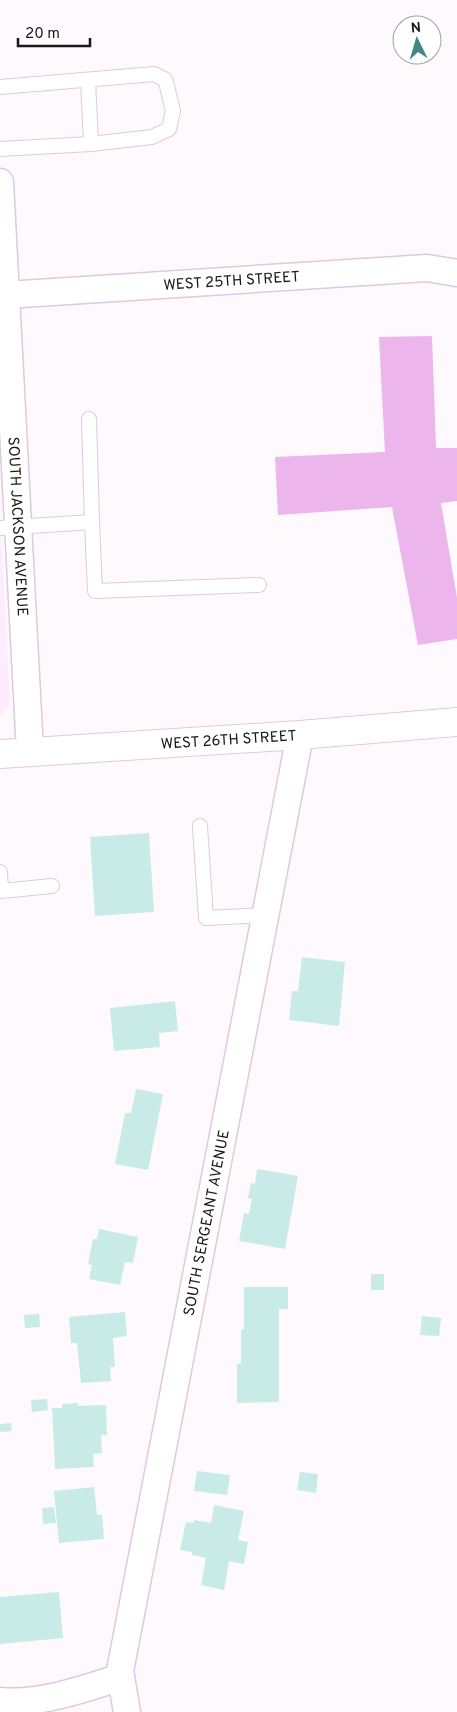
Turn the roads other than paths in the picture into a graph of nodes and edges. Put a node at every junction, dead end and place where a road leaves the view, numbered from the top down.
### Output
1 (88, 80) junction
2 (0, 87) edge
3 (91, 144) junction
4 (0, 149) edge
5 (0, 182) edge
6 (457, 272) edge
7 (6, 296) junction
8 (89, 419) dead end
9 (92, 522) junction
10 (9, 527) edge
11 (258, 585) dead end
12 (457, 722) edge
13 (300, 735) junction
14 (30, 752) junction
15 (0, 754) edge
16 (200, 826) dead end
17 (0, 872) edge
18 (52, 886) dead end
19 (266, 915) junction
20 (121, 1677) junction
21 (0, 1702) edge
22 (127, 1712) edge

1 - 2 lane
1 - 3 lane
1 - 3 lane
3 - 4 lane
5 - 7 street, SOUTH JACKSON AVENUE
6 - 7 street, WEST 25TH STREET
7 - 10 street, SOUTH JACKSON AVENUE
8 - 9 lane
9 - 10 lane
9 - 11 lane
10 - 14 street, SOUTH JACKSON AVENUE
12 - 13 main road, WEST 26TH STREET
13 - 14 main road, WEST 26TH STREET
13 - 19 street, SOUTH SERGEANT AVENUE
14 - 15 main road, WEST 26TH STREET
16 - 19 lane
17 - 18 lane
19 - 20 street, SOUTH SERGEANT AVENUE
20 - 21 street
20 - 22 street, SOUTH SERGEANT AVENUE

